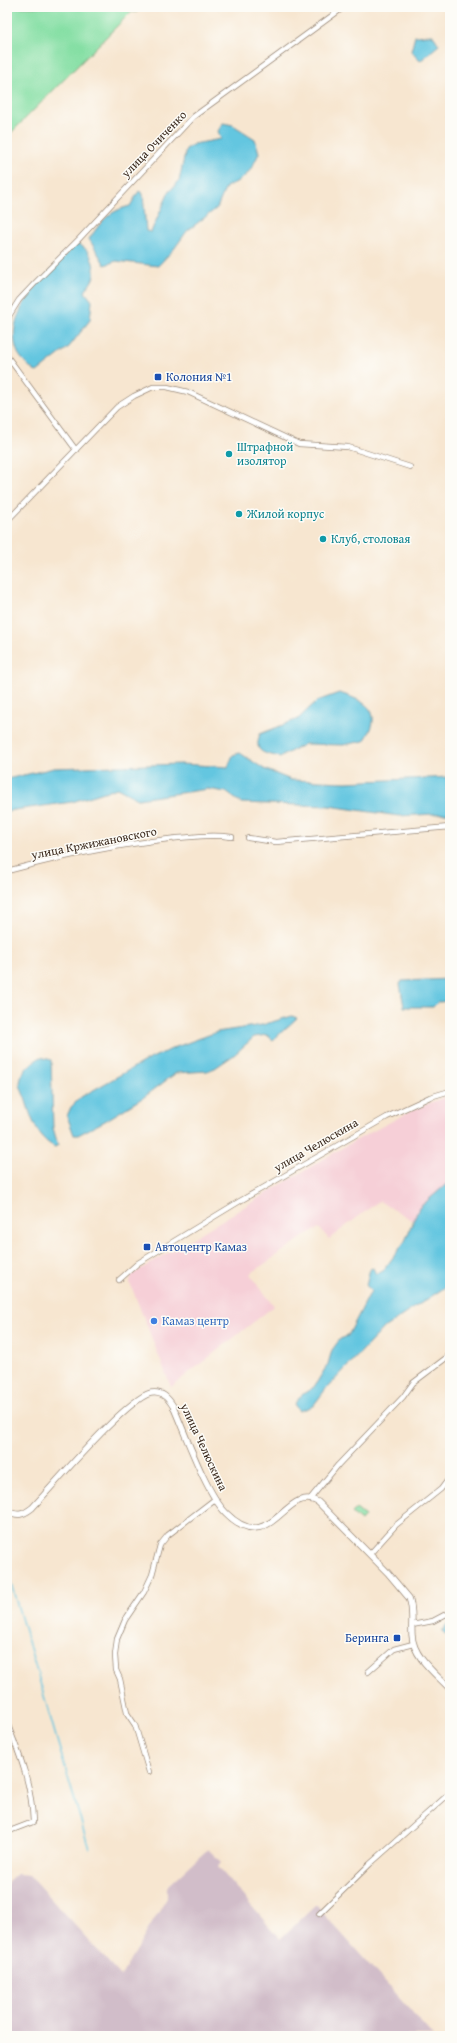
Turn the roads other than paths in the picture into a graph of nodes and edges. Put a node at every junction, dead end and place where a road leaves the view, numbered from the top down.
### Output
1 (344, 7) edge
2 (7, 324) edge
3 (7, 356) edge
4 (76, 450) junction
5 (410, 467) dead end
6 (7, 521) edge
7 (450, 827) edge
8 (232, 837) dead end
9 (248, 838) dead end
10 (7, 871) edge
11 (450, 1091) edge
12 (119, 1280) dead end
13 (450, 1355) edge
14 (450, 1478) edge
15 (215, 1498) junction
16 (310, 1498) junction
17 (7, 1510) edge
18 (370, 1554) junction
19 (450, 1612) edge
20 (412, 1626) junction
21 (413, 1644) junction
22 (368, 1672) dead end
23 (450, 1689) edge
24 (7, 1723) edge
25 (149, 1772) dead end
26 (450, 1793) edge
27 (7, 1832) edge
28 (319, 1914) dead end

1 - 2 street, улица Очиченко
3 - 4 street
4 - 5 street
4 - 6 street
7 - 9 street
8 - 10 street, улица Кржижановского
11 - 12 street, улица Челюскина
13 - 16 street, улица Челюскина
14 - 18 street
15 - 16 street, улица Челюскина
15 - 17 street, улица Челюскина
15 - 25 street
16 - 18 street
18 - 20 street
19 - 20 street
20 - 21 street
21 - 22 street
21 - 23 street
24 - 27 street
26 - 28 street

